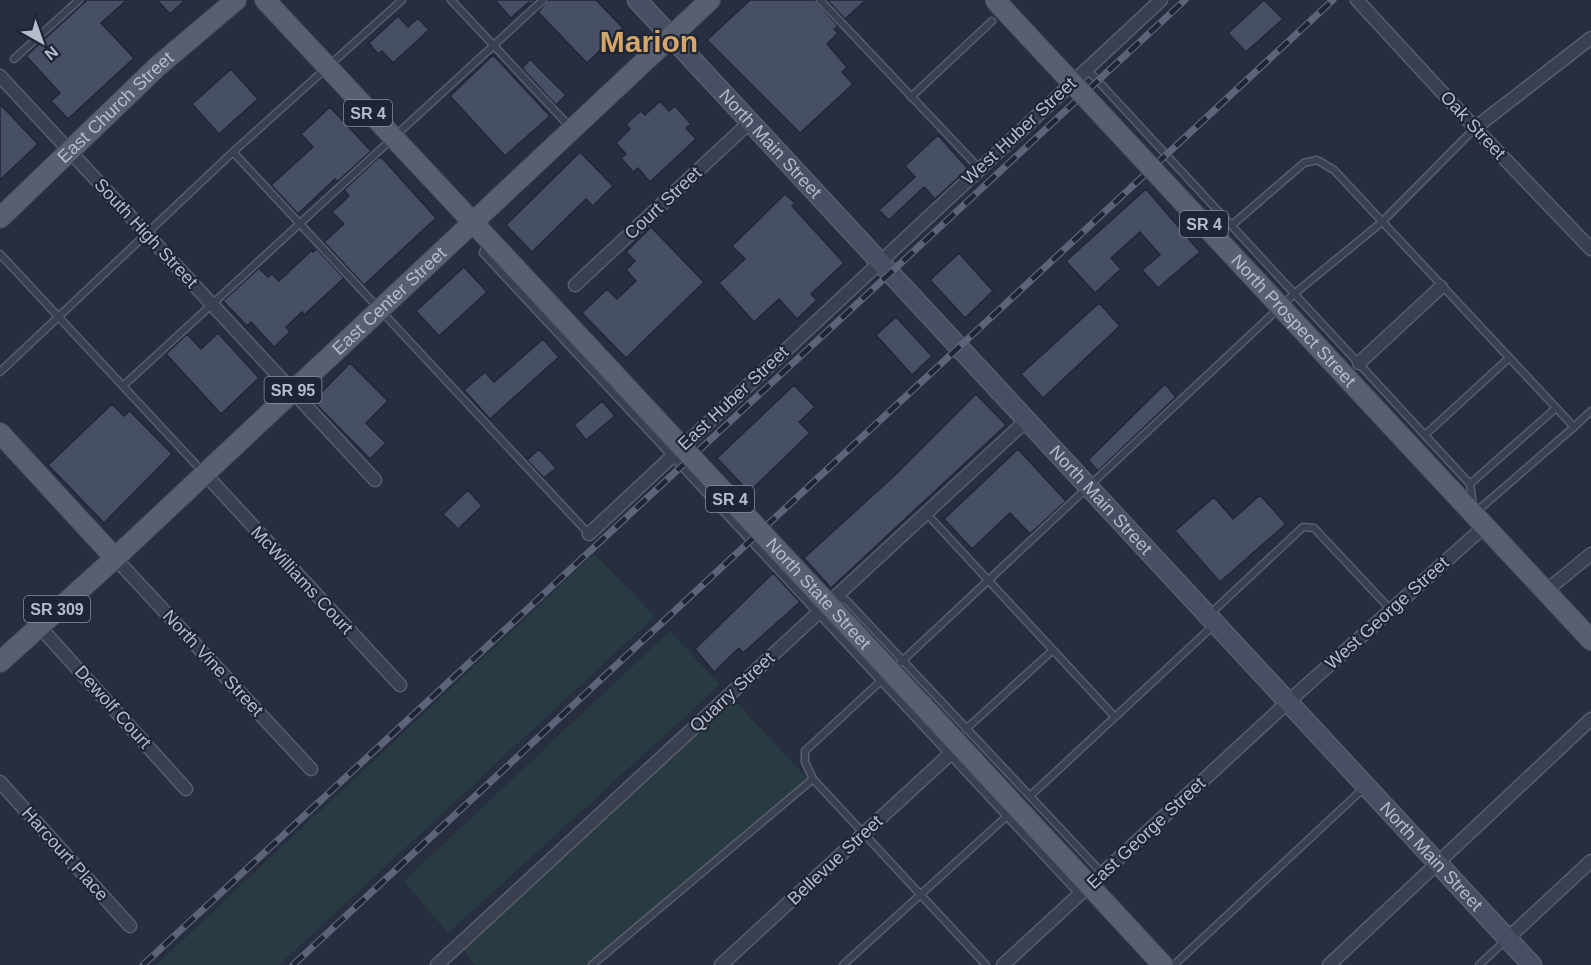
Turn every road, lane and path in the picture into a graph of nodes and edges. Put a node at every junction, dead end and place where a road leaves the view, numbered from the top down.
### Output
1 (79, 0) edge
2 (236, 0) edge
3 (265, 0) edge
4 (402, 0) edge
5 (451, 0) edge
6 (543, 0) edge
7 (637, 0) edge
8 (710, 0) edge
9 (820, 0) edge
10 (995, 0) edge
11 (1161, 0) edge
12 (1357, 0) edge
13 (992, 21) dead end
14 (671, 35) junction
15 (1591, 38) edge
16 (493, 44) junction
17 (14, 59) dead end
18 (328, 67) junction
19 (1087, 69) junction
20 (0, 76) edge
21 (911, 97) junction
22 (751, 121) junction
23 (1475, 128) junction
24 (571, 129) junction
25 (392, 139) junction
26 (233, 152) junction
27 (71, 153) junction
28 (979, 168) junction
29 (0, 219) edge
30 (1382, 222) junction
31 (298, 224) junction
32 (473, 224) junction
33 (1232, 225) junction
34 (147, 233) junction
35 (488, 240) junction
36 (1591, 249) edge
37 (512, 252) dead end
38 (0, 254) edge
39 (878, 261) junction
40 (575, 285) dead end
41 (1442, 287) junction
42 (1294, 294) junction
43 (212, 303) junction
44 (379, 309) junction
45 (572, 316) dead end
46 (58, 317) junction
47 (1509, 358) junction
48 (1359, 363) junction
49 (0, 372) edge
50 (123, 386) junction
51 (292, 391) junction
52 (1556, 408) junction
53 (1591, 411) edge
54 (1028, 419) junction
55 (1574, 427) junction
56 (0, 433) edge
57 (687, 442) junction
58 (1419, 442) junction
59 (671, 457) junction
60 (205, 474) junction
61 (375, 480) dead end
62 (1470, 484) junction
63 (1089, 485) junction
64 (926, 513) junction
65 (760, 518) dead end
66 (1479, 520) junction
67 (589, 534) joint
68 (1591, 554) edge
69 (115, 558) junction
70 (988, 581) junction
71 (1546, 591) junction
72 (832, 593) junction
73 (1391, 610) junction
74 (817, 613) junction
75 (1213, 619) junction
76 (39, 626) junction
77 (1591, 640) edge
78 (1053, 650) junction
79 (0, 662) edge
80 (901, 662) junction
81 (881, 681) junction
82 (400, 685) dead end
83 (1289, 700) junction
84 (1115, 717) junction
85 (1591, 719) edge
86 (966, 729) junction
87 (950, 754) junction
88 (311, 769) dead end
89 (813, 779) junction
90 (0, 782) edge
91 (1368, 785) junction
92 (186, 789) dead end
93 (1030, 796) junction
94 (1007, 816) junction
95 (864, 833) junction
96 (1591, 861) edge
97 (1439, 862) junction
98 (1090, 885) junction
99 (920, 894) junction
100 (130, 926) dead end
101 (1508, 939) junction
102 (437, 965) edge
103 (592, 965) edge
104 (721, 965) edge
105 (843, 965) edge
106 (986, 965) edge
107 (1003, 965) edge
108 (1163, 965) edge
109 (1174, 965) edge
110 (1329, 965) edge
111 (1479, 965) edge
112 (1532, 965) edge

1 - 17 lane
2 - 27 main road, East Church Street
3 - 18 main road, SR 4
4 - 18 lane
5 - 16 lane
6 - 16 lane
7 - 14 street, North Main Street
8 - 14 main road, SR 95
9 - 21 lane
10 - 58 main road, North Prospect Street / SR 4, bridge
11 - 19 street, West Huber Street
12 - 23 street, Oak Street
13 - 21 lane
14 - 22 street, North Main Street
14 - 24 main road, East Center Street / SR 95
15 - 23 street
16 - 24 lane
16 - 25 lane
18 - 25 main road, SR 4
18 - 26 lane
19 - 28 street, West Huber Street
19 - 33 lane
20 - 27 street, South High Street
21 - 28 lane
22 - 39 street, North Main Street
22 - 40 street, Court Street
23 - 30 lane
23 - 36 street, Oak Street
24 - 32 main road, East Center Street / SR 95
25 - 31 lane
25 - 32 main road, SR 4
26 - 31 lane
26 - 34 lane
27 - 29 main road, East Church Street
27 - 34 street, South High Street
28 - 39 street, West Huber Street
30 - 33 lane
30 - 41 lane
30 - 42 lane
31 - 43 lane
31 - 44 lane
32 - 35 main road, North State Street / SR 4
32 - 44 main road, East Center Street / SR 95
33 - 42 lane
34 - 43 street, South High Street
34 - 46 lane
35 - 37 lane
35 - 59 lane
35 - 98 main road, North State Street / SR 4, bridge
38 - 46 lane
39 - 54 street, North Main Street
39 - 57 street, East Huber Street
41 - 47 lane
41 - 48 street
42 - 48 lane
42 - 63 lane
43 - 50 lane
43 - 51 street, South High Street
44 - 51 main road, East Center Street / SR 95
44 - 67 lane
45 - 57 lane
46 - 49 lane
46 - 50 lane
47 - 52 lane
47 - 58 lane
48 - 58 lane
50 - 60 lane
51 - 60 main road, East Center Street / SR 95
51 - 61 street, South High Street
52 - 55 lane
52 - 62 lane
53 - 55 lane
54 - 63 street, North Main Street
54 - 64 street, Quarry Street
55 - 66 lane
56 - 69 main road
57 - 59 street, East Huber Street
57 - 65 lane
58 - 62 lane
58 - 66 main road, North Prospect Street / SR 4
59 - 67 street, East Huber Street
59 - 74 lane
60 - 69 main road, East Center Street / SR 95
60 - 82 street, McWilliams Court
62 - 66 lane
63 - 70 lane
63 - 75 street, North Main Street
64 - 70 lane
64 - 72 street, Quarry Street
66 - 71 main road, North Prospect Street / SR 4
66 - 73 street, West George Street
68 - 71 street
69 - 76 main road, East Center Street / SR 309
69 - 88 street, North Vine Street
70 - 78 lane
70 - 80 lane
71 - 77 main road, North Prospect Street / SR 4
72 - 74 street, Quarry Street
72 - 80 lane
73 - 75 lane
73 - 83 street, West George Street
74 - 81 lane
74 - 102 street, Quarry Street
75 - 83 street, North Main Street
75 - 84 lane
76 - 79 main road, East Center Street / SR 309
76 - 92 street, Dewolf Court
78 - 84 lane
78 - 86 lane
80 - 81 lane
80 - 86 lane
81 - 87 lane
81 - 89 lane
83 - 91 street, North Main Street
83 - 98 street, East George Street
84 - 93 lane
85 - 97 street
86 - 93 lane
87 - 94 lane
87 - 95 street, Bellevue Street
89 - 95 lane
89 - 103 lane
90 - 100 street, Harcourt Place
91 - 97 street, North Main Street
91 - 109 lane
93 - 98 lane
94 - 98 lane
94 - 99 lane
95 - 99 lane
95 - 104 street, Bellevue Street
96 - 101 street
97 - 101 street, North Main Street
97 - 110 street
98 - 107 street, East George Street
98 - 108 main road, North State Street / SR 4
99 - 105 lane
99 - 106 lane
101 - 111 lane
101 - 112 street, North Main Street

